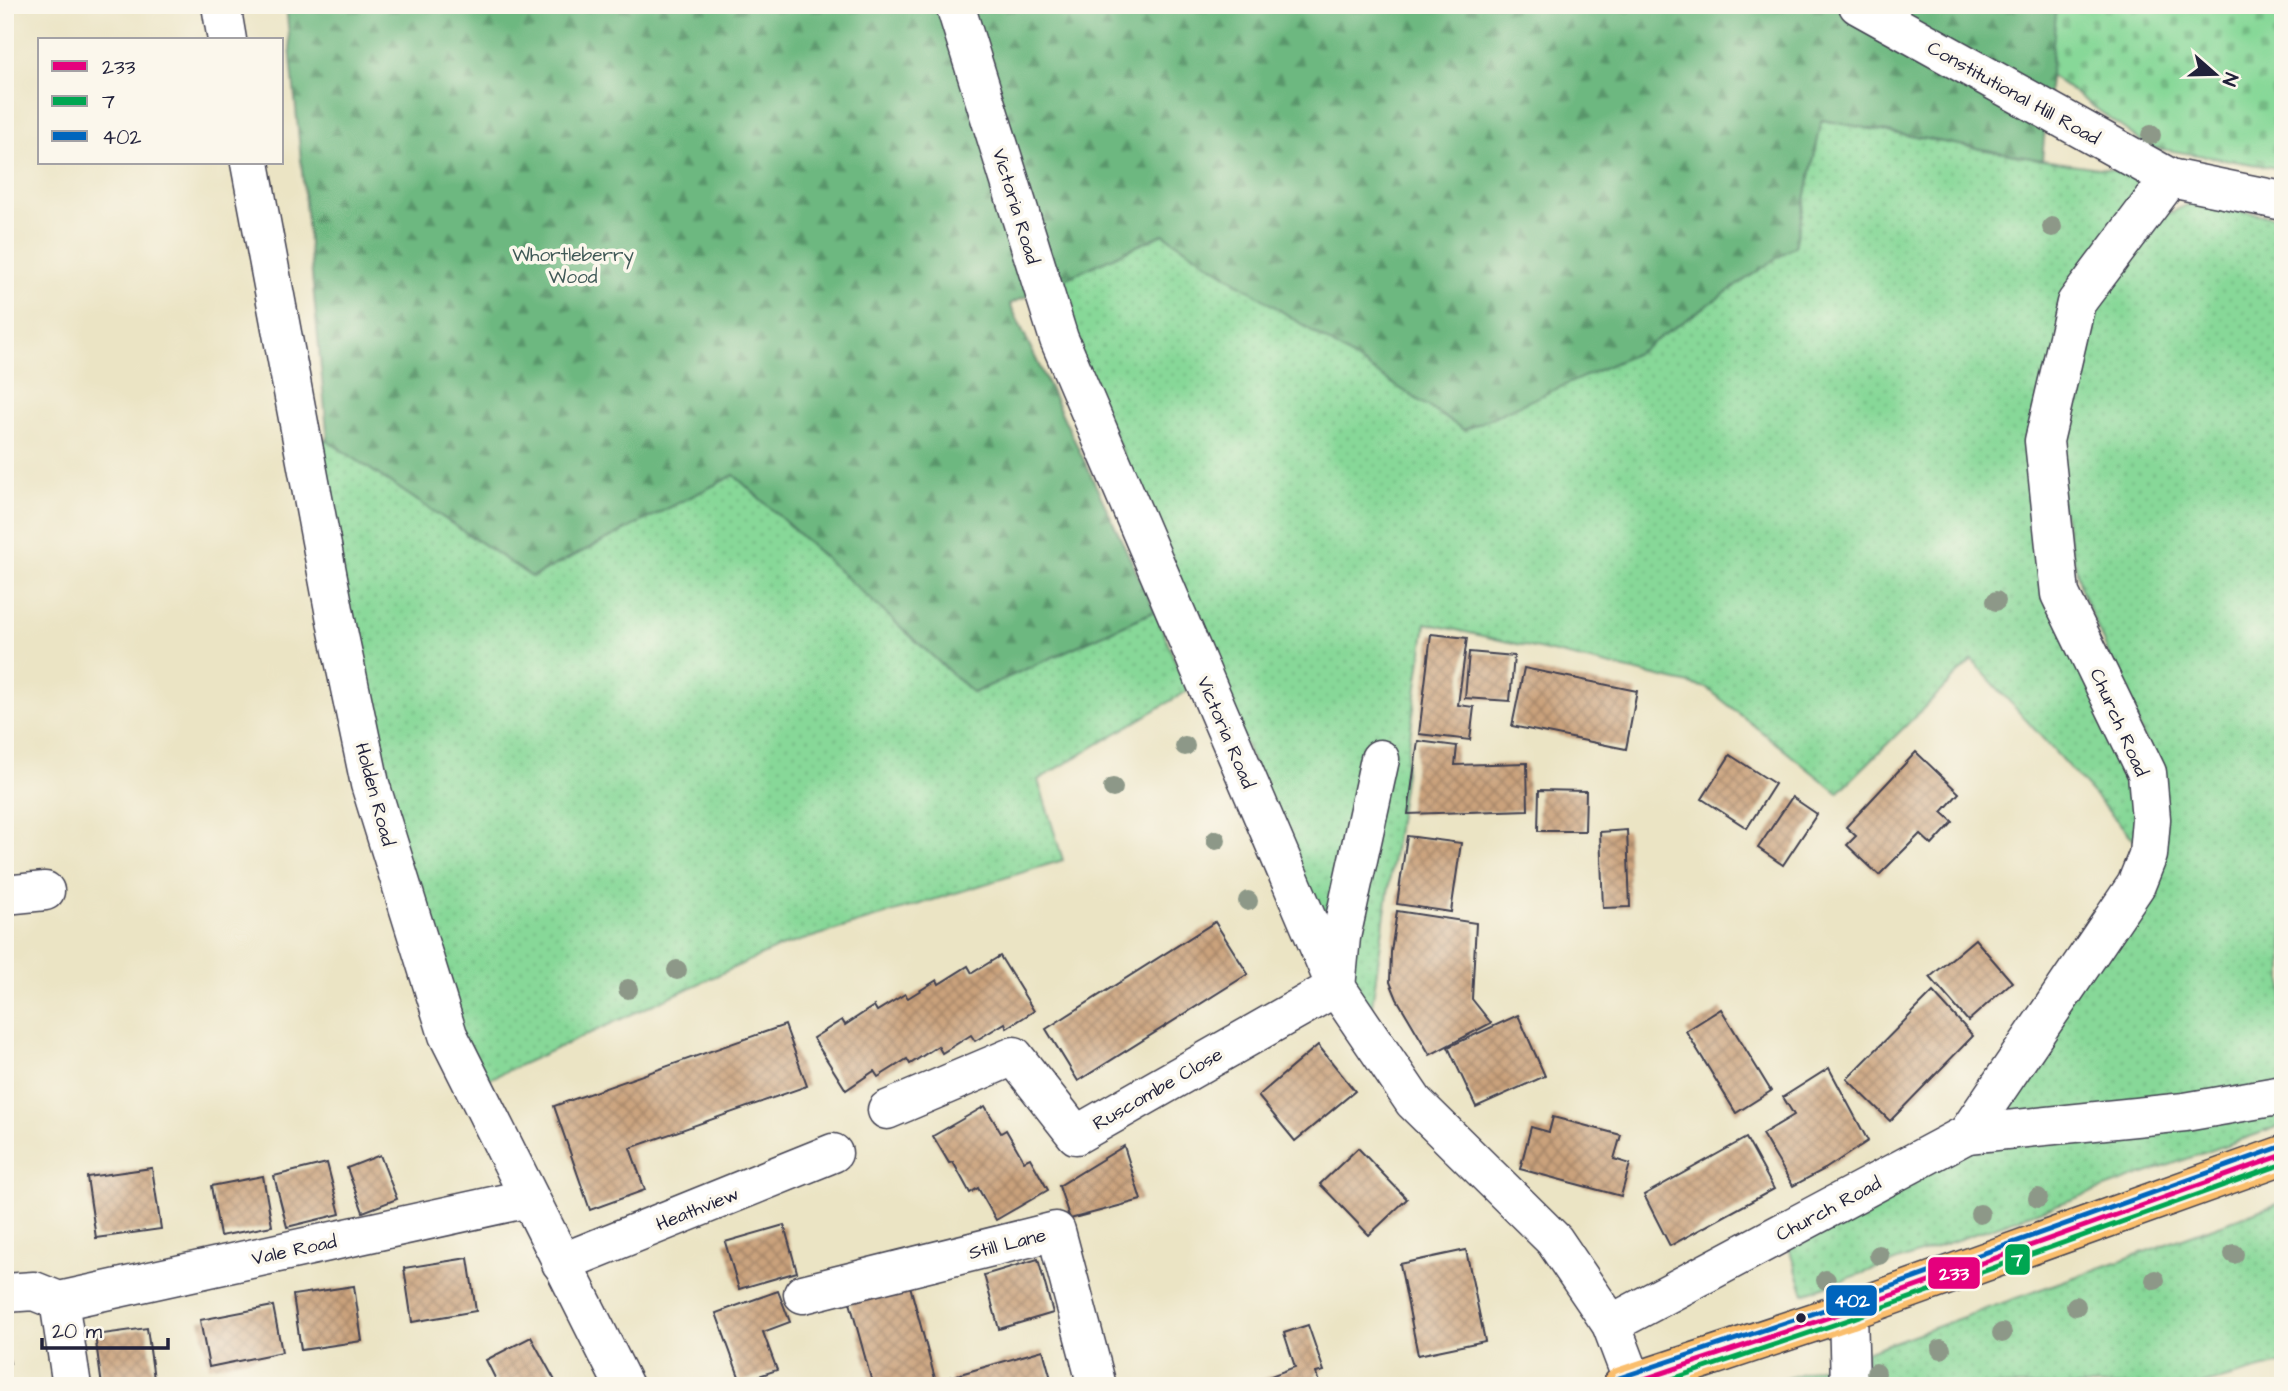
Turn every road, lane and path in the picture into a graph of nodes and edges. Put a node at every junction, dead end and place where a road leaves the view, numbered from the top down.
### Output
1 (221, 5) edge
2 (955, 5) edge
3 (1858, 5) edge
4 (228, 38) edge
5 (250, 164) edge
6 (2170, 178) junction
7 (2283, 201) edge
8 (1380, 759) dead end
9 (45, 891) dead end
10 (5, 895) edge
11 (1336, 987) junction
12 (2283, 1095) edge
13 (887, 1111) dead end
14 (1966, 1134) junction
15 (833, 1153) dead end
16 (2283, 1155) edge
17 (528, 1198) junction
18 (561, 1263) junction
19 (5, 1293) edge
20 (803, 1294) dead end
21 (59, 1301) junction
22 (1847, 1311) junction
23 (1611, 1324) junction
24 (1627, 1384) edge
25 (72, 1386) edge
26 (624, 1386) edge
27 (1097, 1386) edge
28 (1850, 1386) edge

1 - 4 street
2 - 11 street, Victoria Road
3 - 6 street, Constitutional Hill Road
5 - 17 street, Holden Road
6 - 7 street
6 - 14 street, Church Road
8 - 11 street
9 - 10 street
11 - 13 street, Ruscombe Close
11 - 23 street, Victoria Road
12 - 14 street
14 - 23 street, Church Road
15 - 18 street, Heathview
16 - 22 highway
17 - 18 street, Holden Road
17 - 21 street, Vale Road
18 - 26 street, Holden Road
19 - 21 street, Vale Road
20 - 27 street, Still Lane
21 - 25 street
22 - 24 highway
22 - 28 street
23 - 24 street, Victoria Road

